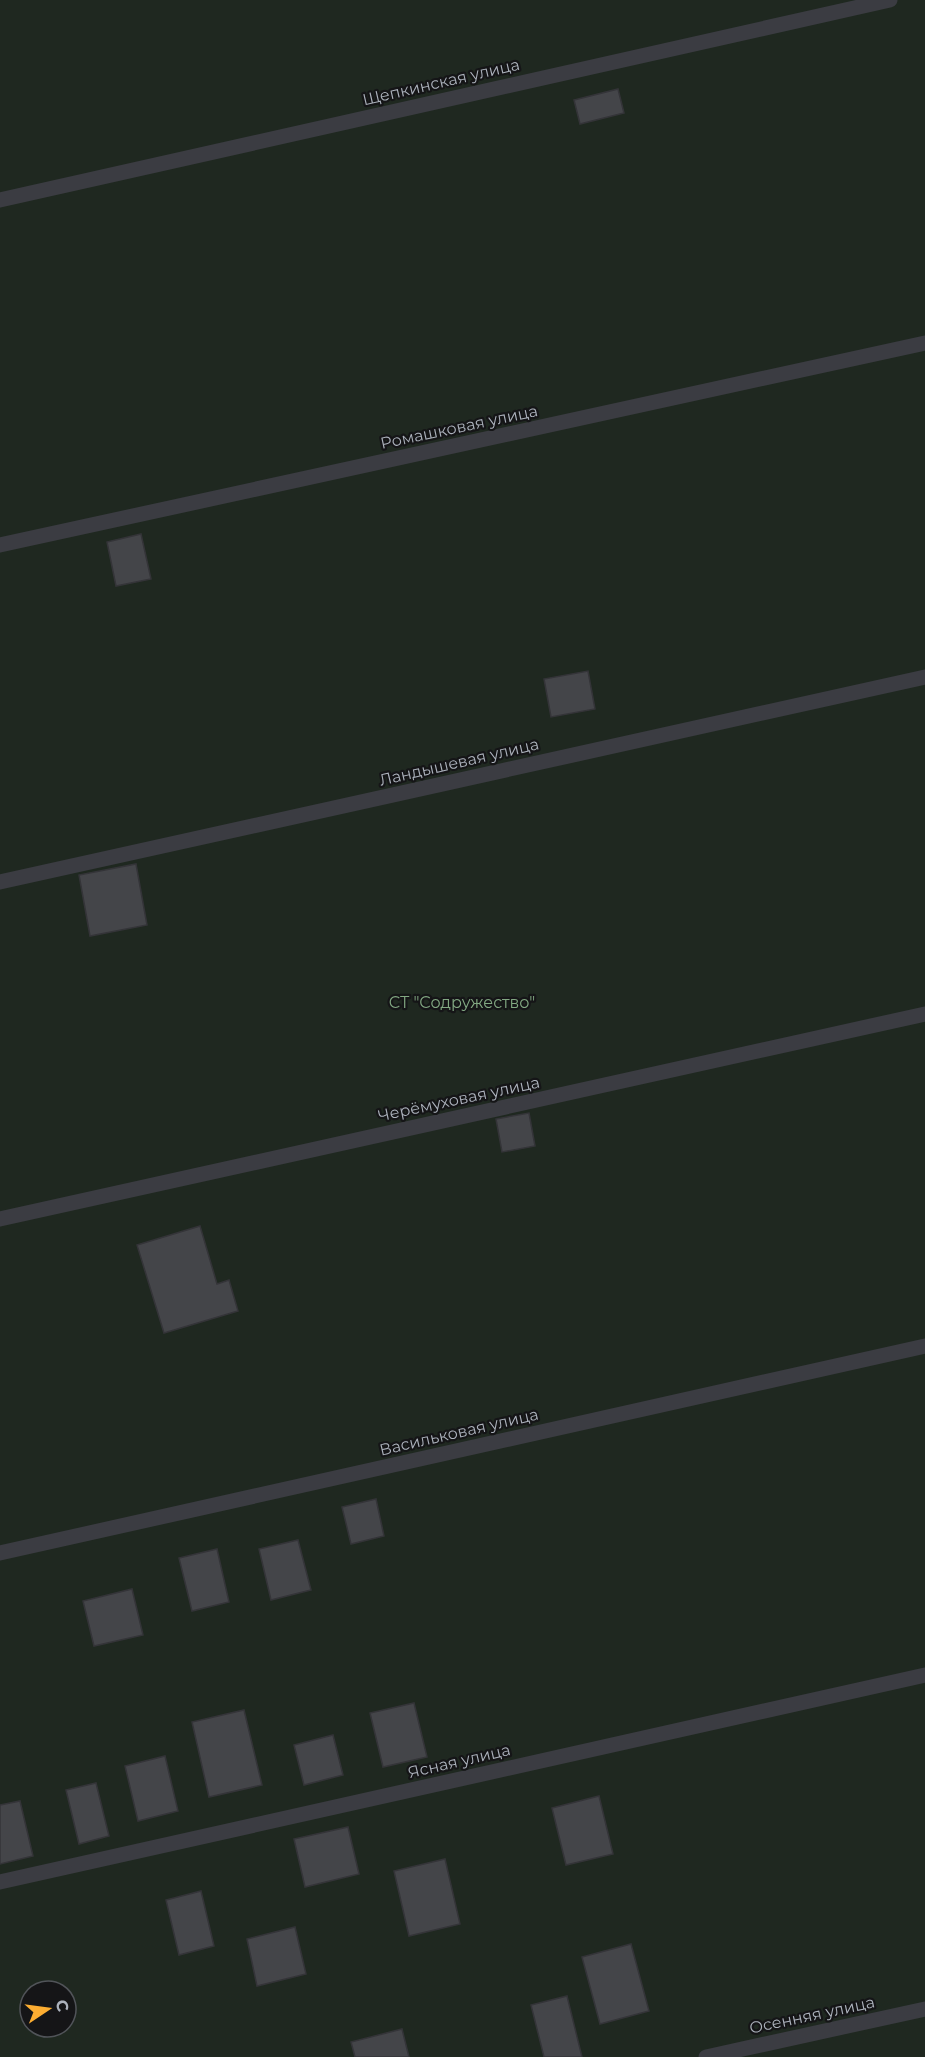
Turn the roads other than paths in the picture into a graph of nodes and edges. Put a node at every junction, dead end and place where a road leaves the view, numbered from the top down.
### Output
1 (890, 0) edge
2 (0, 200) edge
3 (925, 343) edge
4 (0, 545) edge
5 (925, 677) edge
6 (0, 882) edge
7 (925, 1014) edge
8 (0, 1219) edge
9 (925, 1346) edge
10 (0, 1553) edge
11 (925, 1675) edge
12 (0, 1882) edge
13 (925, 2008) edge
14 (706, 2057) edge

1 - 2 lane, Щепкинская улица
3 - 4 lane, Ромашковая улица
5 - 6 lane, Ландышевая улица
7 - 8 lane, Черёмуховая улица
9 - 10 lane, Васильковая улица
11 - 12 lane, Ясная улица
13 - 14 lane, Осенняя улица

